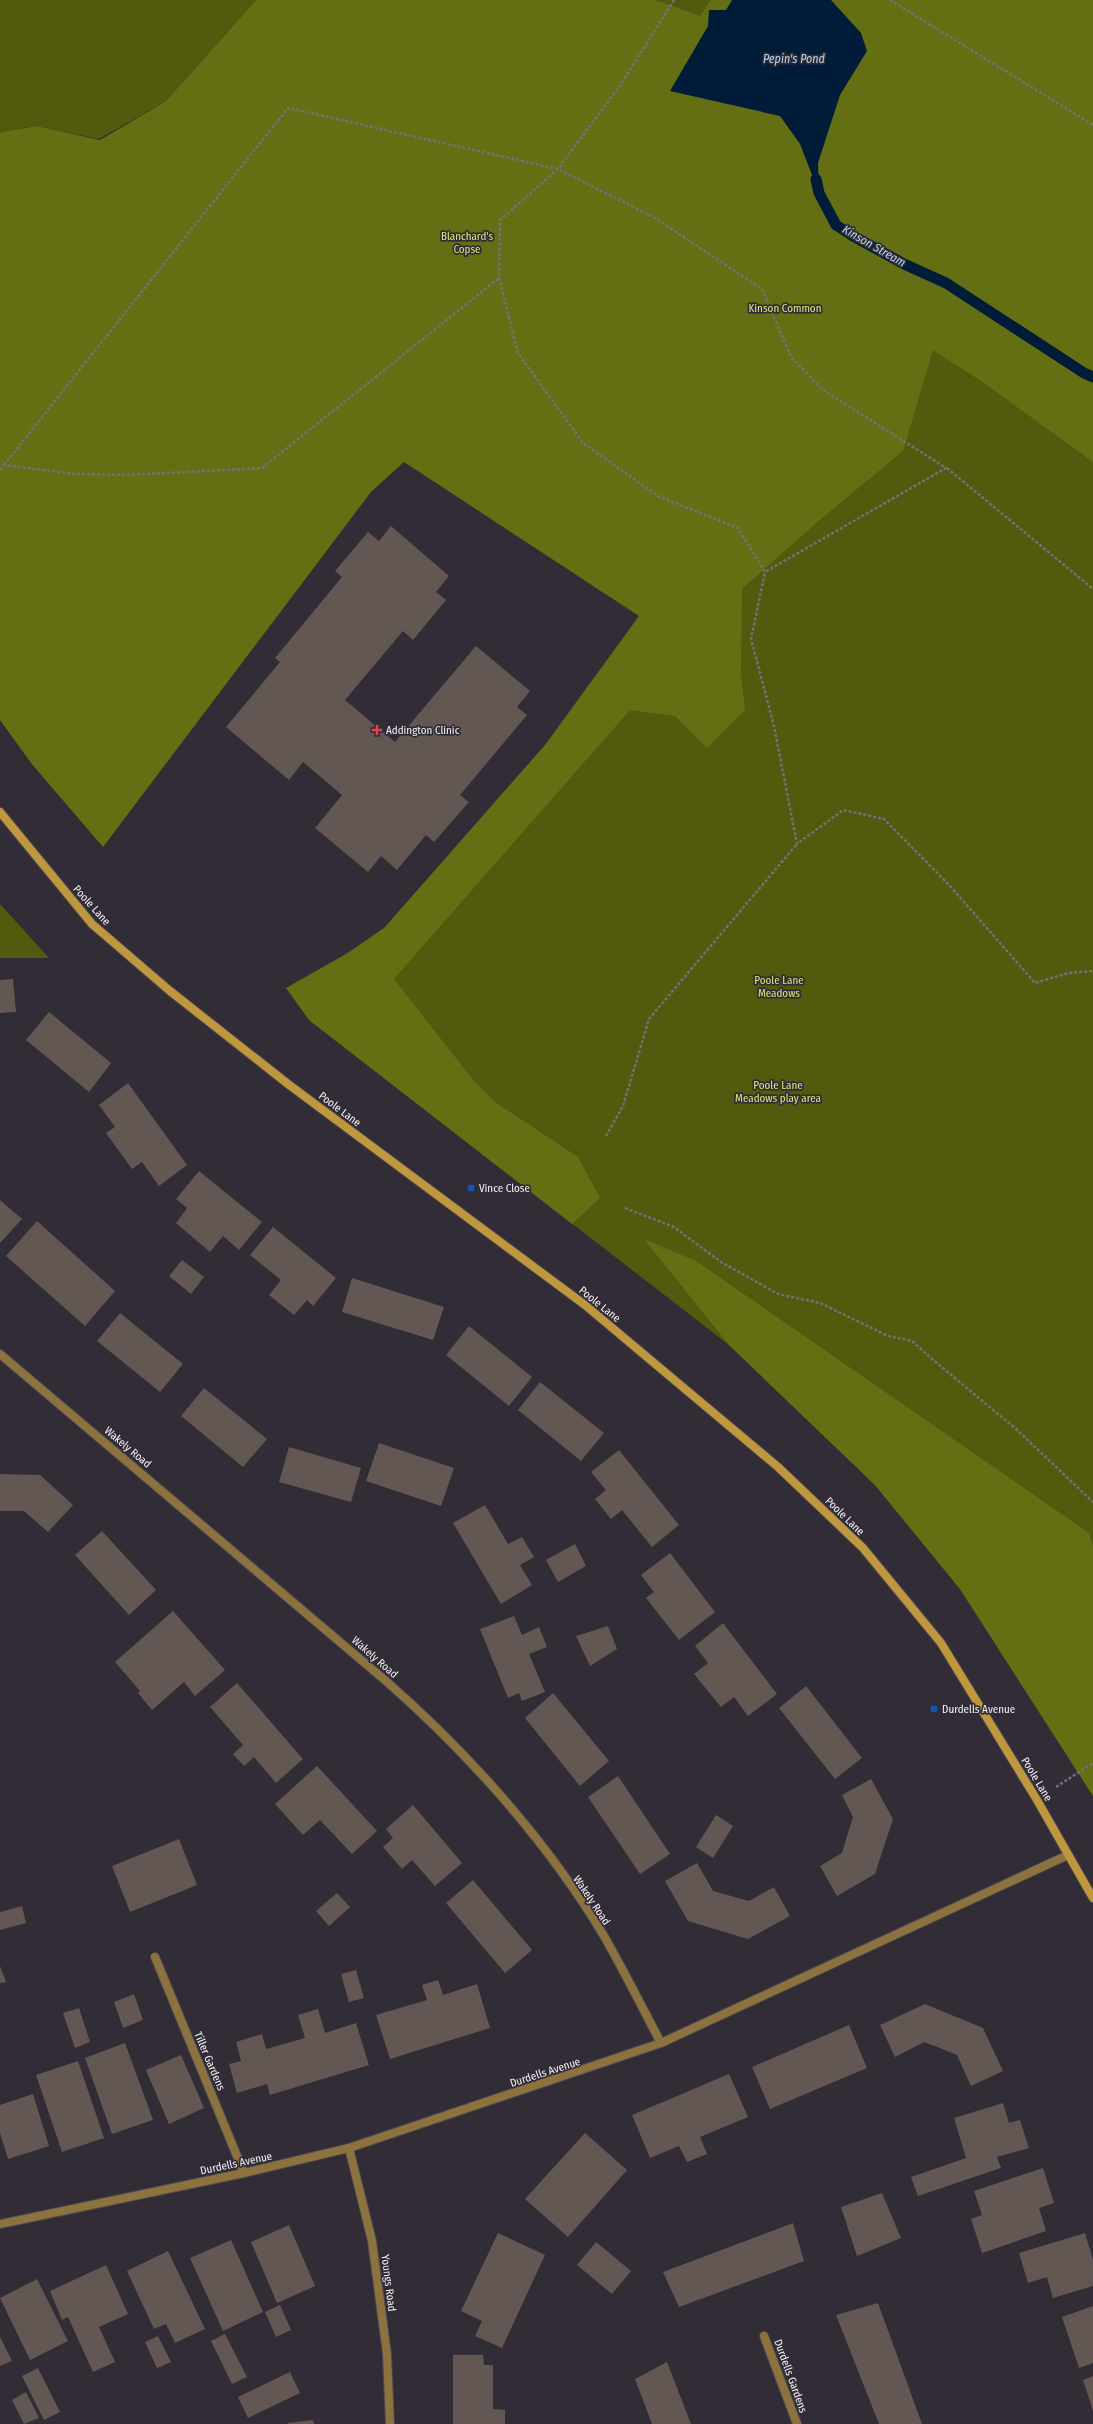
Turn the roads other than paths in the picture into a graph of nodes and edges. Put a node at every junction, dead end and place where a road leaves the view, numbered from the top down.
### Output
1 (0, 812) edge
2 (0, 1354) edge
3 (1068, 1855) junction
4 (1093, 1898) edge
5 (155, 1957) dead end
6 (661, 2043) junction
7 (349, 2148) junction
8 (244, 2173) junction
9 (0, 2224) edge
10 (764, 2336) dead end
11 (390, 2424) edge
12 (796, 2424) edge

1 - 3 street, Poole Lane
2 - 6 street, Wakely Road
3 - 4 street, Poole Lane
3 - 6 street, Durdells Avenue
5 - 8 street, Tiller Gardens
6 - 7 street, Durdells Avenue
7 - 8 street, Durdells Avenue
7 - 11 street, Youngs Road
8 - 9 street, Durdells Avenue
10 - 12 street, Durdells Gardens

